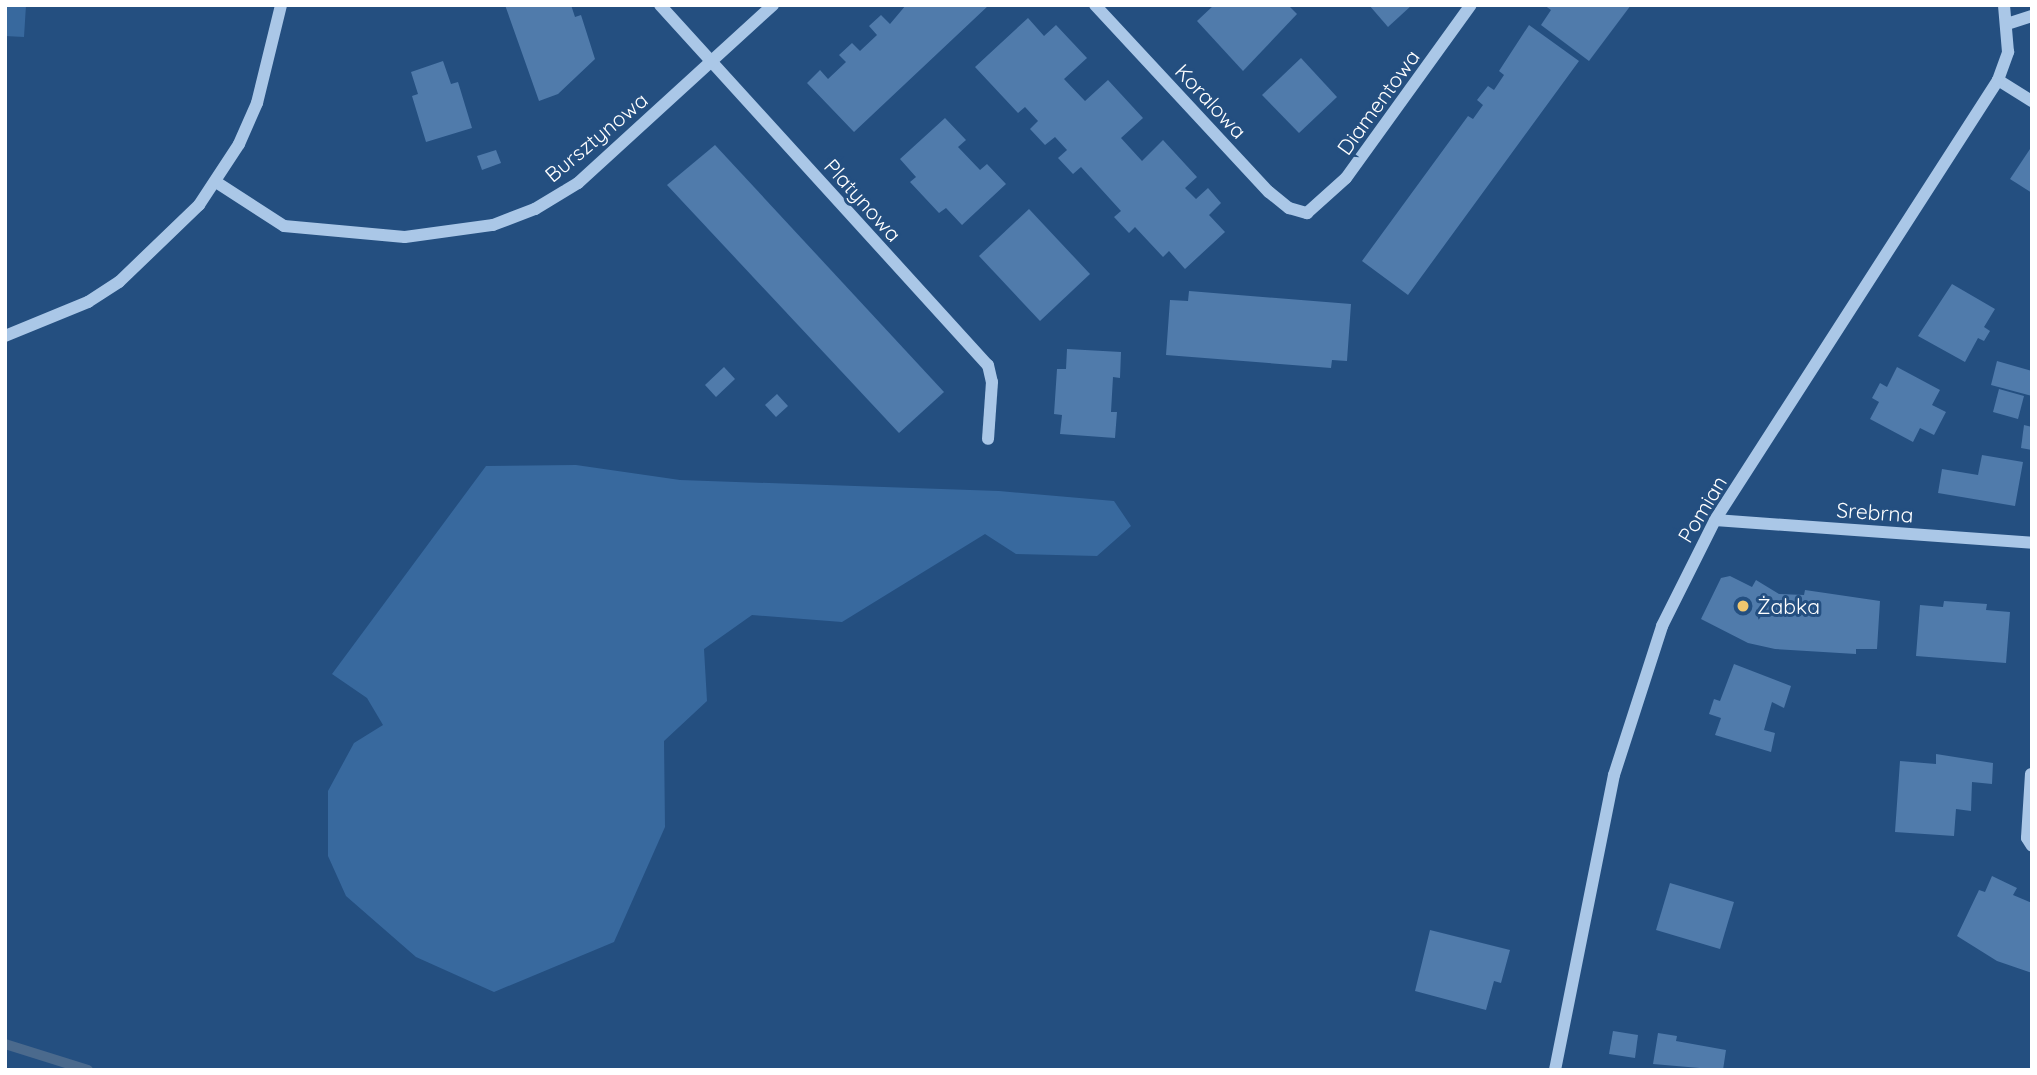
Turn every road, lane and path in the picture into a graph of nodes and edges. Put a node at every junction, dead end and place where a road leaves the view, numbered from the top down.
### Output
1 (281, 5) edge
2 (660, 5) edge
3 (774, 5) edge
4 (1095, 5) edge
5 (1472, 5) edge
6 (2004, 5) edge
7 (2032, 16) edge
8 (2007, 24) junction
9 (711, 63) junction
10 (1998, 80) junction
11 (2032, 101) edge
12 (216, 182) junction
13 (1307, 213) joint
14 (5, 336) edge
15 (988, 439) dead end
16 (1716, 520) junction
17 (2032, 543) edge
18 (2031, 774) edge
19 (2032, 846) edge
20 (1555, 1070) edge

1 - 12 street
2 - 9 street, Platynowa
3 - 9 street, Bursztynowa
4 - 13 street, Koralowa
5 - 13 street, Diamentowa
6 - 8 street, Pomian
7 - 8 street
8 - 10 street, Pomian
9 - 12 street, Bursztynowa
9 - 15 street, Platynowa
10 - 11 street
10 - 16 street, Pomian
12 - 14 street
16 - 17 street, Srebrna
16 - 20 street, Pomian
18 - 19 street

